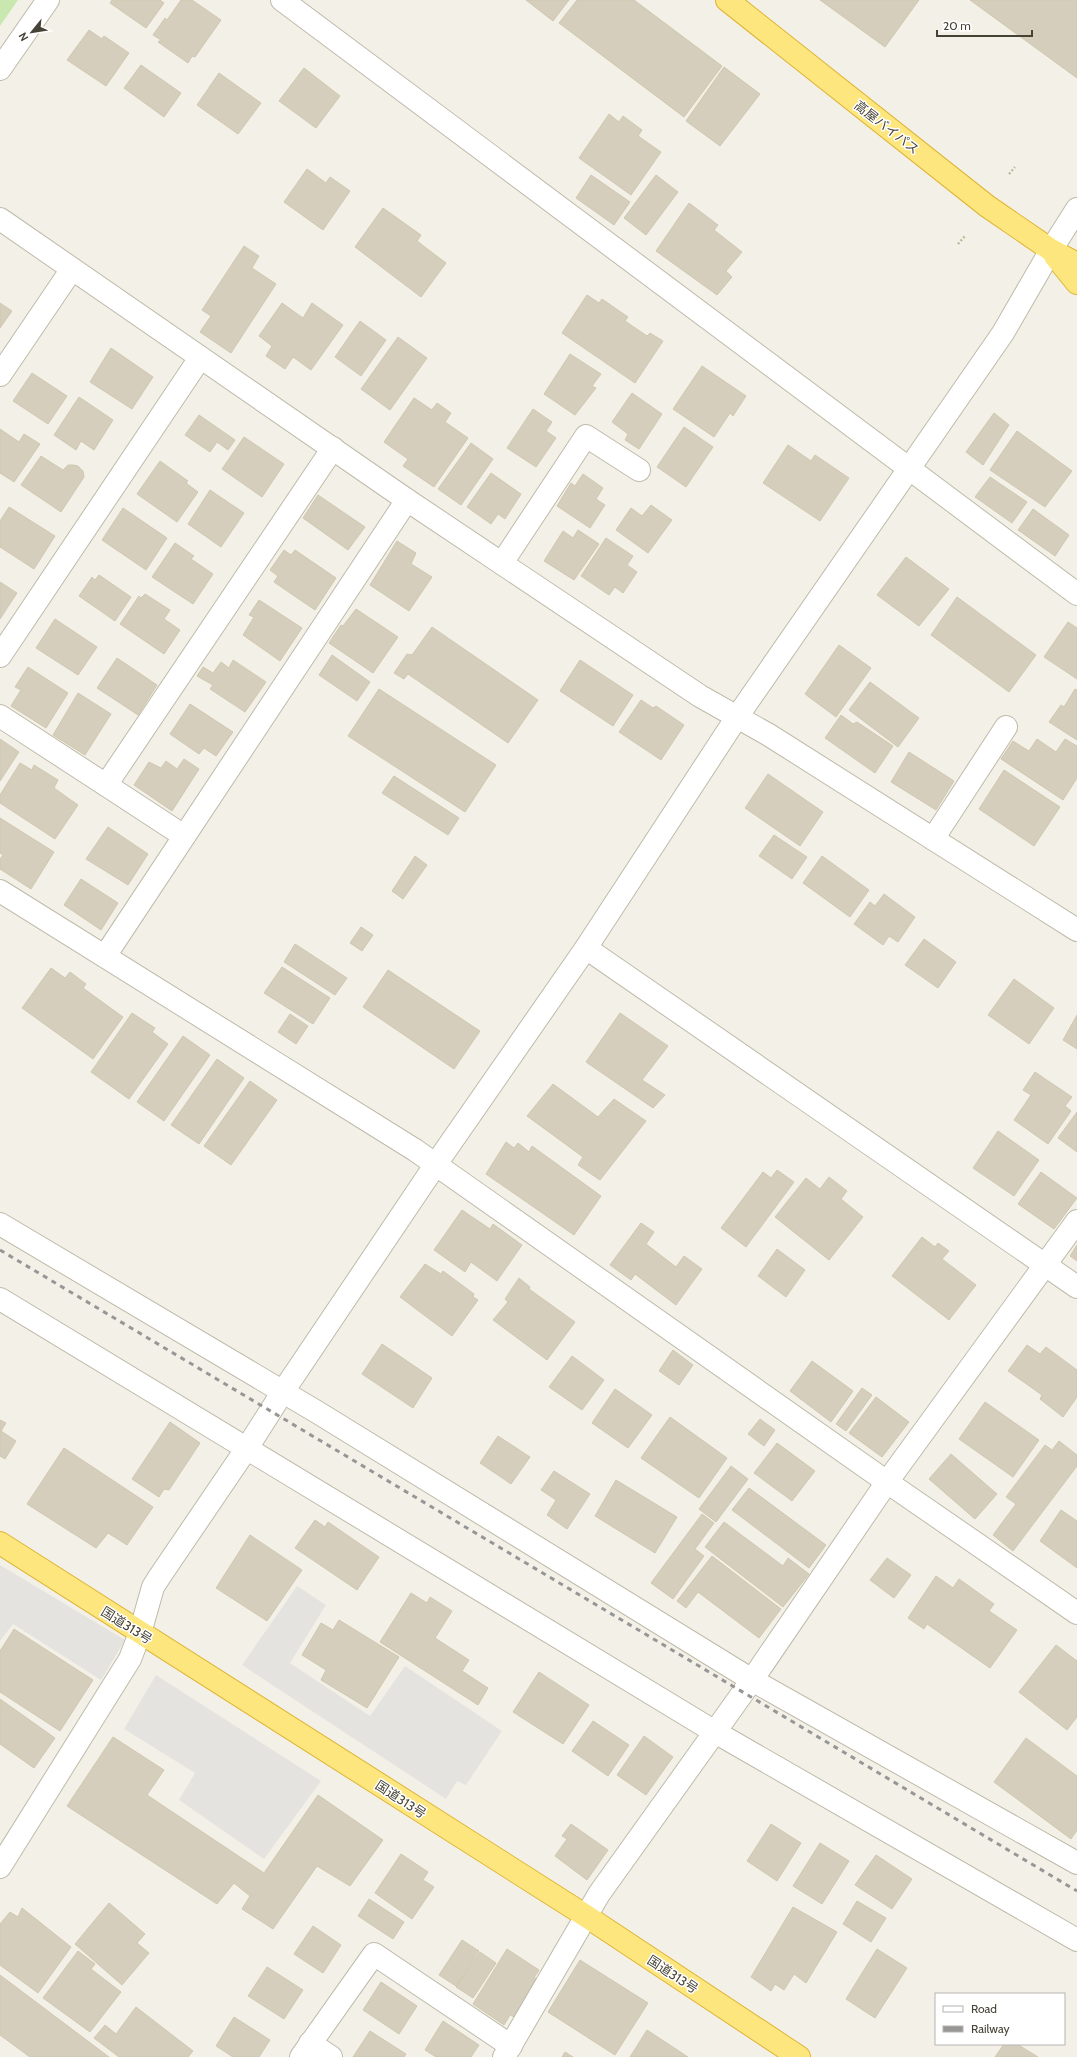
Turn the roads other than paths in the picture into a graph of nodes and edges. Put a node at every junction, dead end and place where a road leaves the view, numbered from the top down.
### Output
1 (48, 0) edge
2 (282, 0) edge
3 (727, 0) edge
4 (0, 68) edge
5 (1077, 209) edge
6 (0, 219) edge
7 (1051, 250) junction
8 (1077, 264) edge
9 (72, 269) junction
10 (1077, 283) edge
11 (200, 358) junction
12 (0, 374) edge
13 (332, 448) junction
14 (909, 468) junction
15 (639, 470) dead end
16 (407, 500) junction
17 (502, 563) junction
18 (1077, 594) edge
19 (0, 656) edge
20 (0, 716) edge
21 (737, 717) junction
22 (1006, 727) dead end
23 (106, 786) junction
24 (184, 836) junction
25 (933, 839) junction
26 (0, 891) edge
27 (1077, 930) edge
28 (586, 948) junction
29 (104, 956) junction
30 (436, 1164) junction
31 (1077, 1221) edge
32 (0, 1224) edge
33 (1046, 1264) junction
34 (1077, 1287) edge
35 (0, 1299) edge
36 (282, 1393) junction
37 (247, 1448) junction
38 (887, 1482) junction
39 (0, 1543) edge
40 (1077, 1613) edge
41 (140, 1633) junction
42 (752, 1680) junction
43 (715, 1732) junction
44 (1077, 1863) edge
45 (0, 1866) edge
46 (586, 1916) junction
47 (1077, 1940) edge
48 (306, 2050) edge
49 (508, 2051) edge
50 (330, 2057) edge
51 (799, 2057) edge

1 - 4 street
2 - 14 street
3 - 7 highway, 高屋バイパス
5 - 7 street
6 - 9 street
7 - 8 highway
7 - 10 highway
7 - 14 street
9 - 11 street
9 - 12 street
11 - 13 street
11 - 19 street
13 - 16 street
13 - 23 street
14 - 18 street
14 - 21 street
15 - 17 street
16 - 17 street
16 - 24 street
17 - 21 street
20 - 23 street
21 - 25 street
21 - 28 street
22 - 25 street
23 - 24 street
24 - 29 street
25 - 27 street
26 - 29 street
28 - 30 street
28 - 33 street
29 - 30 street
30 - 36 street
30 - 38 street
31 - 33 street
32 - 36 street
33 - 34 street
33 - 38 street
35 - 37 street
36 - 37 street
36 - 42 street
37 - 41 street
37 - 43 street
38 - 40 street
38 - 42 street
39 - 41 highway, 国道313号
41 - 45 street
41 - 46 highway, 国道313号
42 - 43 street
42 - 44 street
43 - 46 street
43 - 47 street
46 - 49 street
46 - 51 highway, 国道313号
48 - 49 street
48 - 50 street

